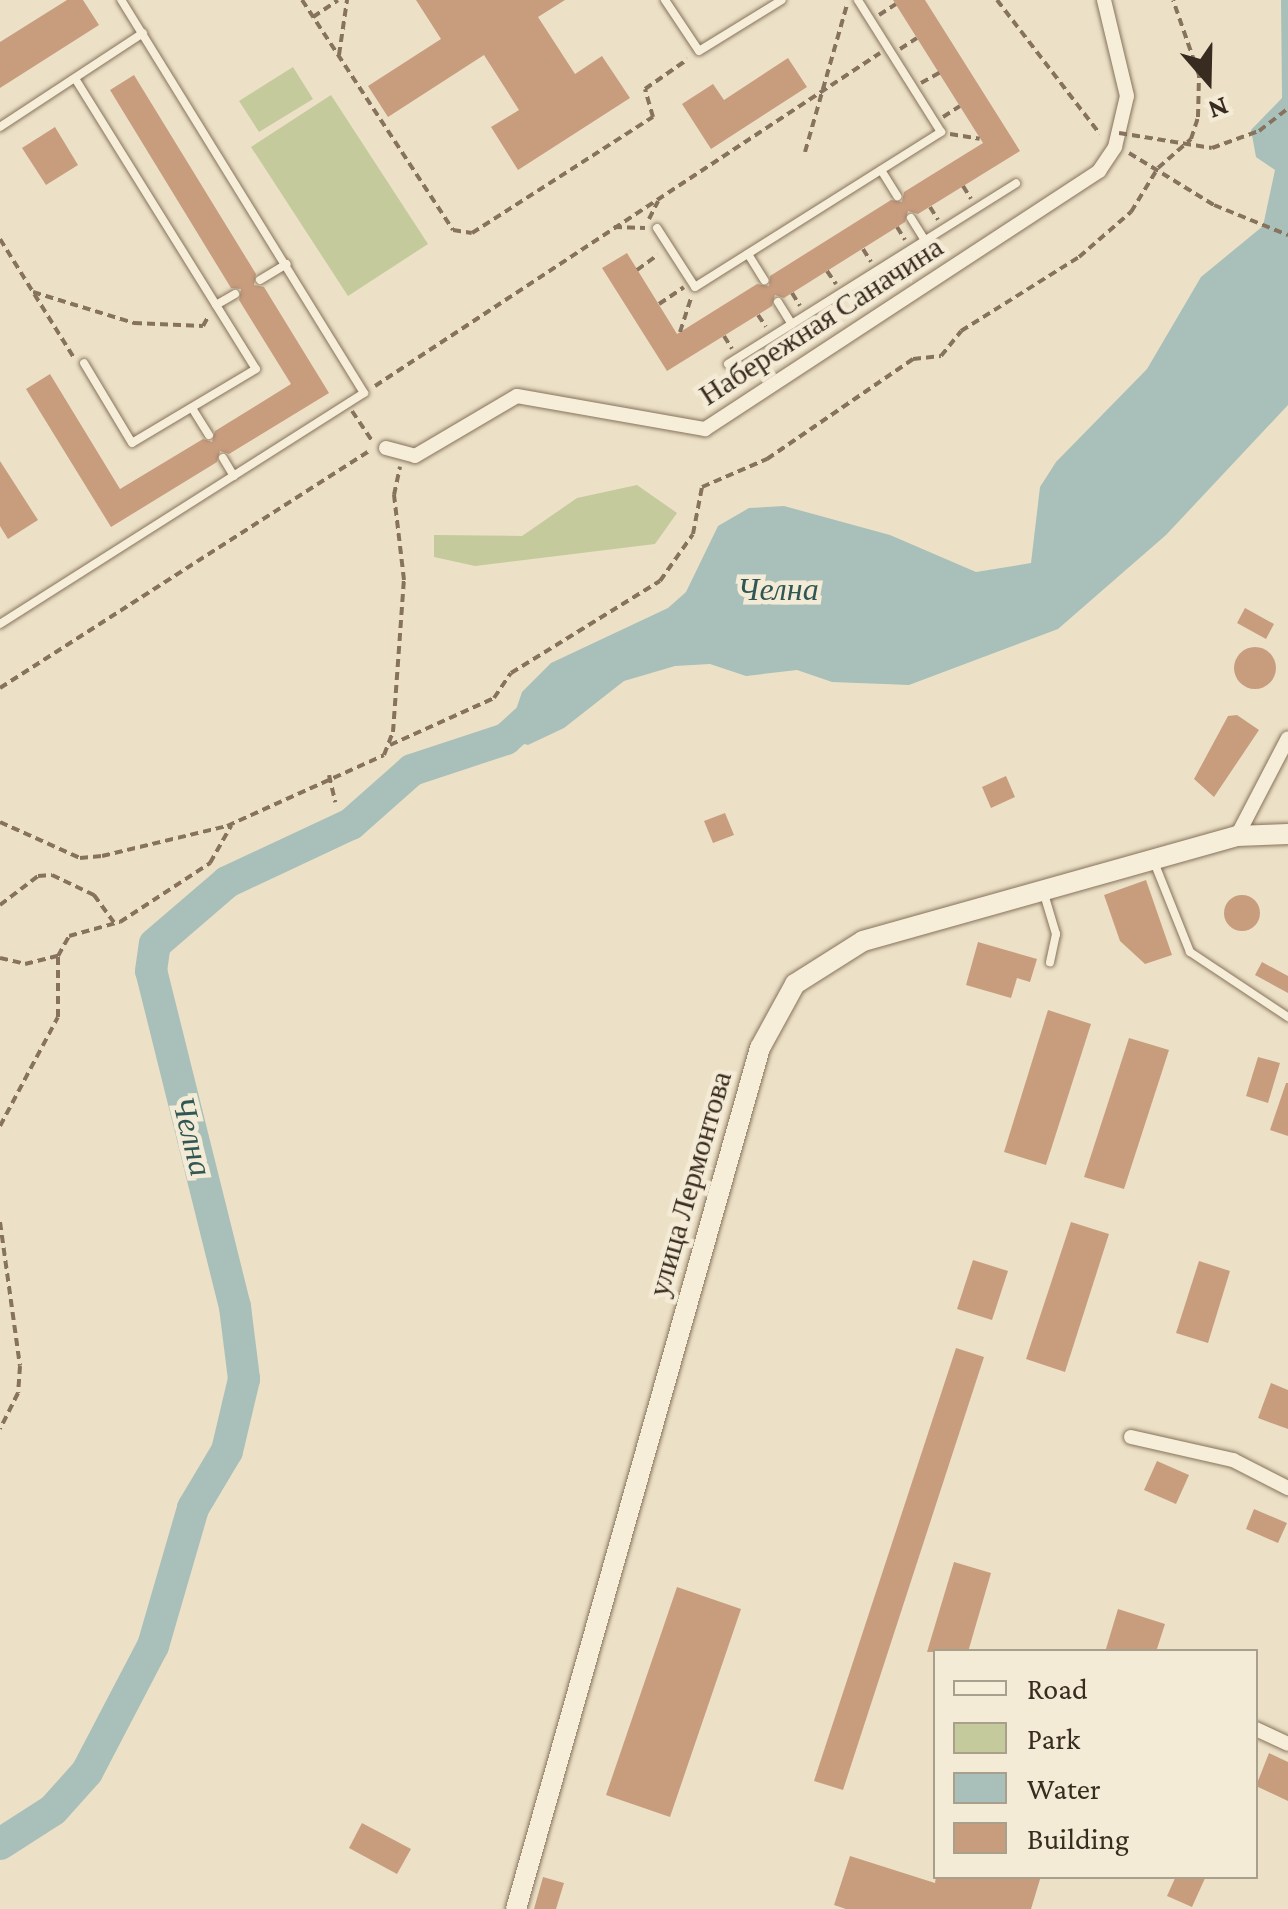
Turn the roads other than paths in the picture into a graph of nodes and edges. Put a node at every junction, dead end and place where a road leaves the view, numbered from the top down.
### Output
1 (121, 0) edge
2 (665, 0) edge
3 (782, 0) edge
4 (858, 0) edge
5 (1104, 0) edge
6 (143, 33) junction
7 (76, 80) junction
8 (0, 127) edge
9 (881, 170) junction
10 (1016, 184) dead end
11 (898, 196) dead end
12 (911, 218) dead end
13 (658, 228) road end
14 (925, 240) junction
15 (748, 254) junction
16 (287, 264) junction
17 (260, 280) dead end
18 (764, 280) dead end
19 (235, 294) dead end
20 (778, 302) dead end
21 (216, 304) junction
22 (792, 324) junction
23 (84, 363) road end
24 (728, 364) dead end
25 (192, 408) junction
26 (209, 435) dead end
27 (386, 448) dead end
28 (223, 458) dead end
29 (234, 476) junction
30 (0, 624) edge
31 (1288, 738) edge
32 (1288, 834) edge
33 (1237, 836) junction
34 (1152, 859) junction
35 (1043, 890) junction
36 (1050, 962) dead end
37 (1288, 1017) edge
38 (1132, 1437) dead end
39 (1288, 1488) edge
40 (1258, 1729) edge
41 (1288, 1744) edge
42 (516, 1909) edge

1 - 6 lane
2 - 3 lane
4 - 9 lane
5 - 27 street, Набережная Саначина
6 - 7 lane
6 - 16 lane
7 - 8 lane
7 - 21 lane
9 - 11 lane
9 - 15 lane
10 - 14 lane
12 - 14 lane
13 - 15 lane
14 - 22 lane
15 - 18 lane
16 - 17 lane
16 - 29 lane
19 - 21 lane
20 - 22 lane
21 - 25 lane
22 - 24 lane
23 - 25 lane
25 - 26 lane
28 - 29 lane
29 - 30 lane
31 - 33 street
32 - 33 street, улица Лермонтова
33 - 34 street, улица Лермонтова
34 - 35 street, улица Лермонтова
34 - 37 lane
35 - 36 lane
35 - 42 street, улица Лермонтова
38 - 39 street
40 - 41 street

